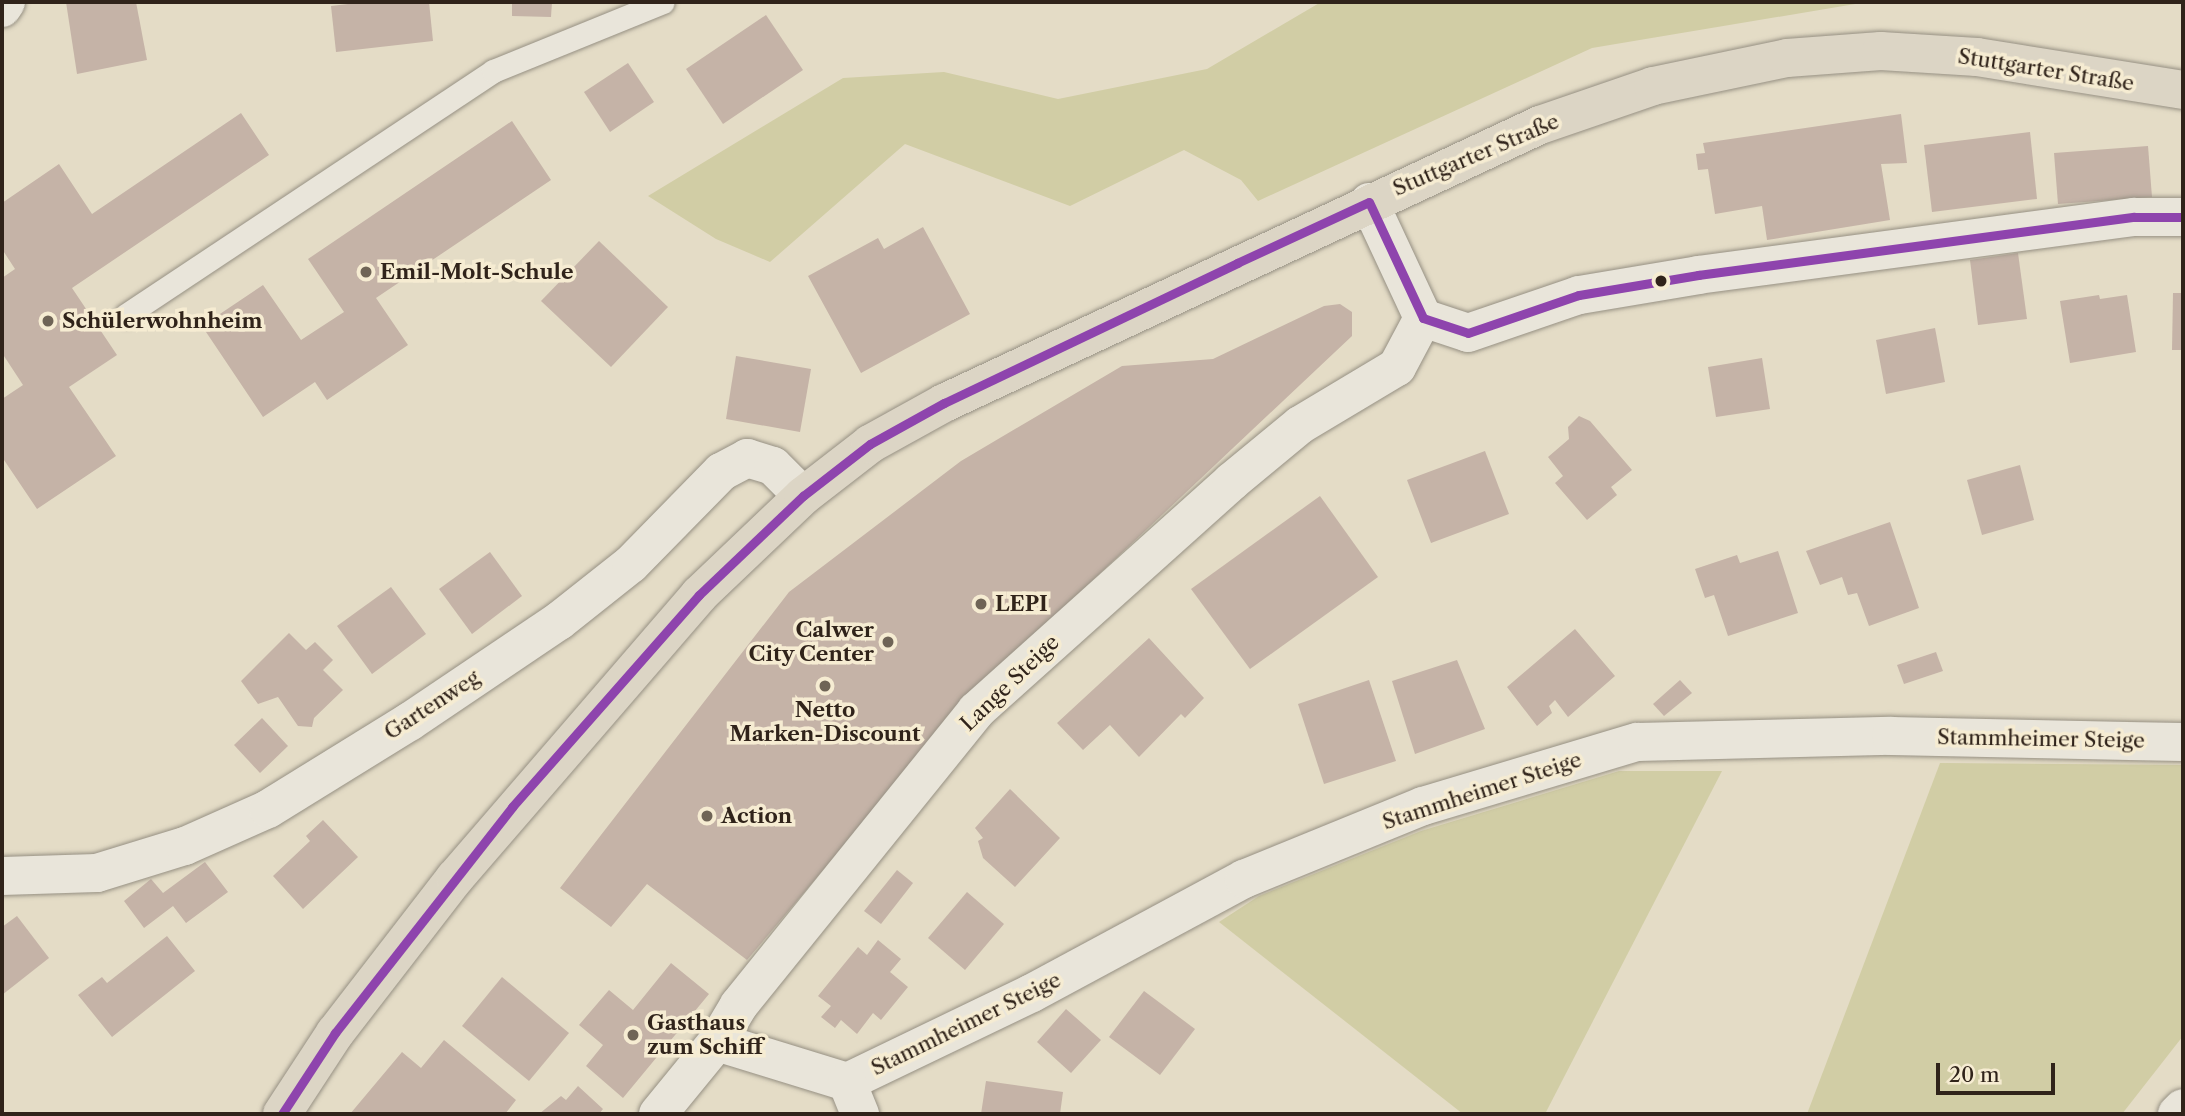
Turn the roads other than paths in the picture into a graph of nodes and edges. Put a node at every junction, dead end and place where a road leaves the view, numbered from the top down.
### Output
1 (6, 2) edge
2 (663, 2) edge
3 (2, 8) edge
4 (2183, 89) edge
5 (1369, 202) junction
6 (2183, 217) edge
7 (126, 315) dead end
8 (1423, 318) junction
9 (803, 496) junction
10 (2183, 742) edge
11 (2, 876) edge
12 (717, 1042) junction
13 (853, 1098) edge
14 (2183, 1108) edge
15 (282, 1114) edge
16 (658, 1114) edge
17 (2177, 1114) edge

1 - 3 street
2 - 7 lane
4 - 5 main road, Stuttgarter Straße
5 - 8 street
5 - 9 main road, Stuttgarter Straße
6 - 8 street
8 - 12 street, Lange Steige
9 - 11 street, Gartenweg
9 - 15 main road, Stuttgarter Straße
10 - 13 street, Stammheimer Steige
12 - 13 street, Stammheimer Steige
12 - 16 street, Lange Steige
14 - 17 street

